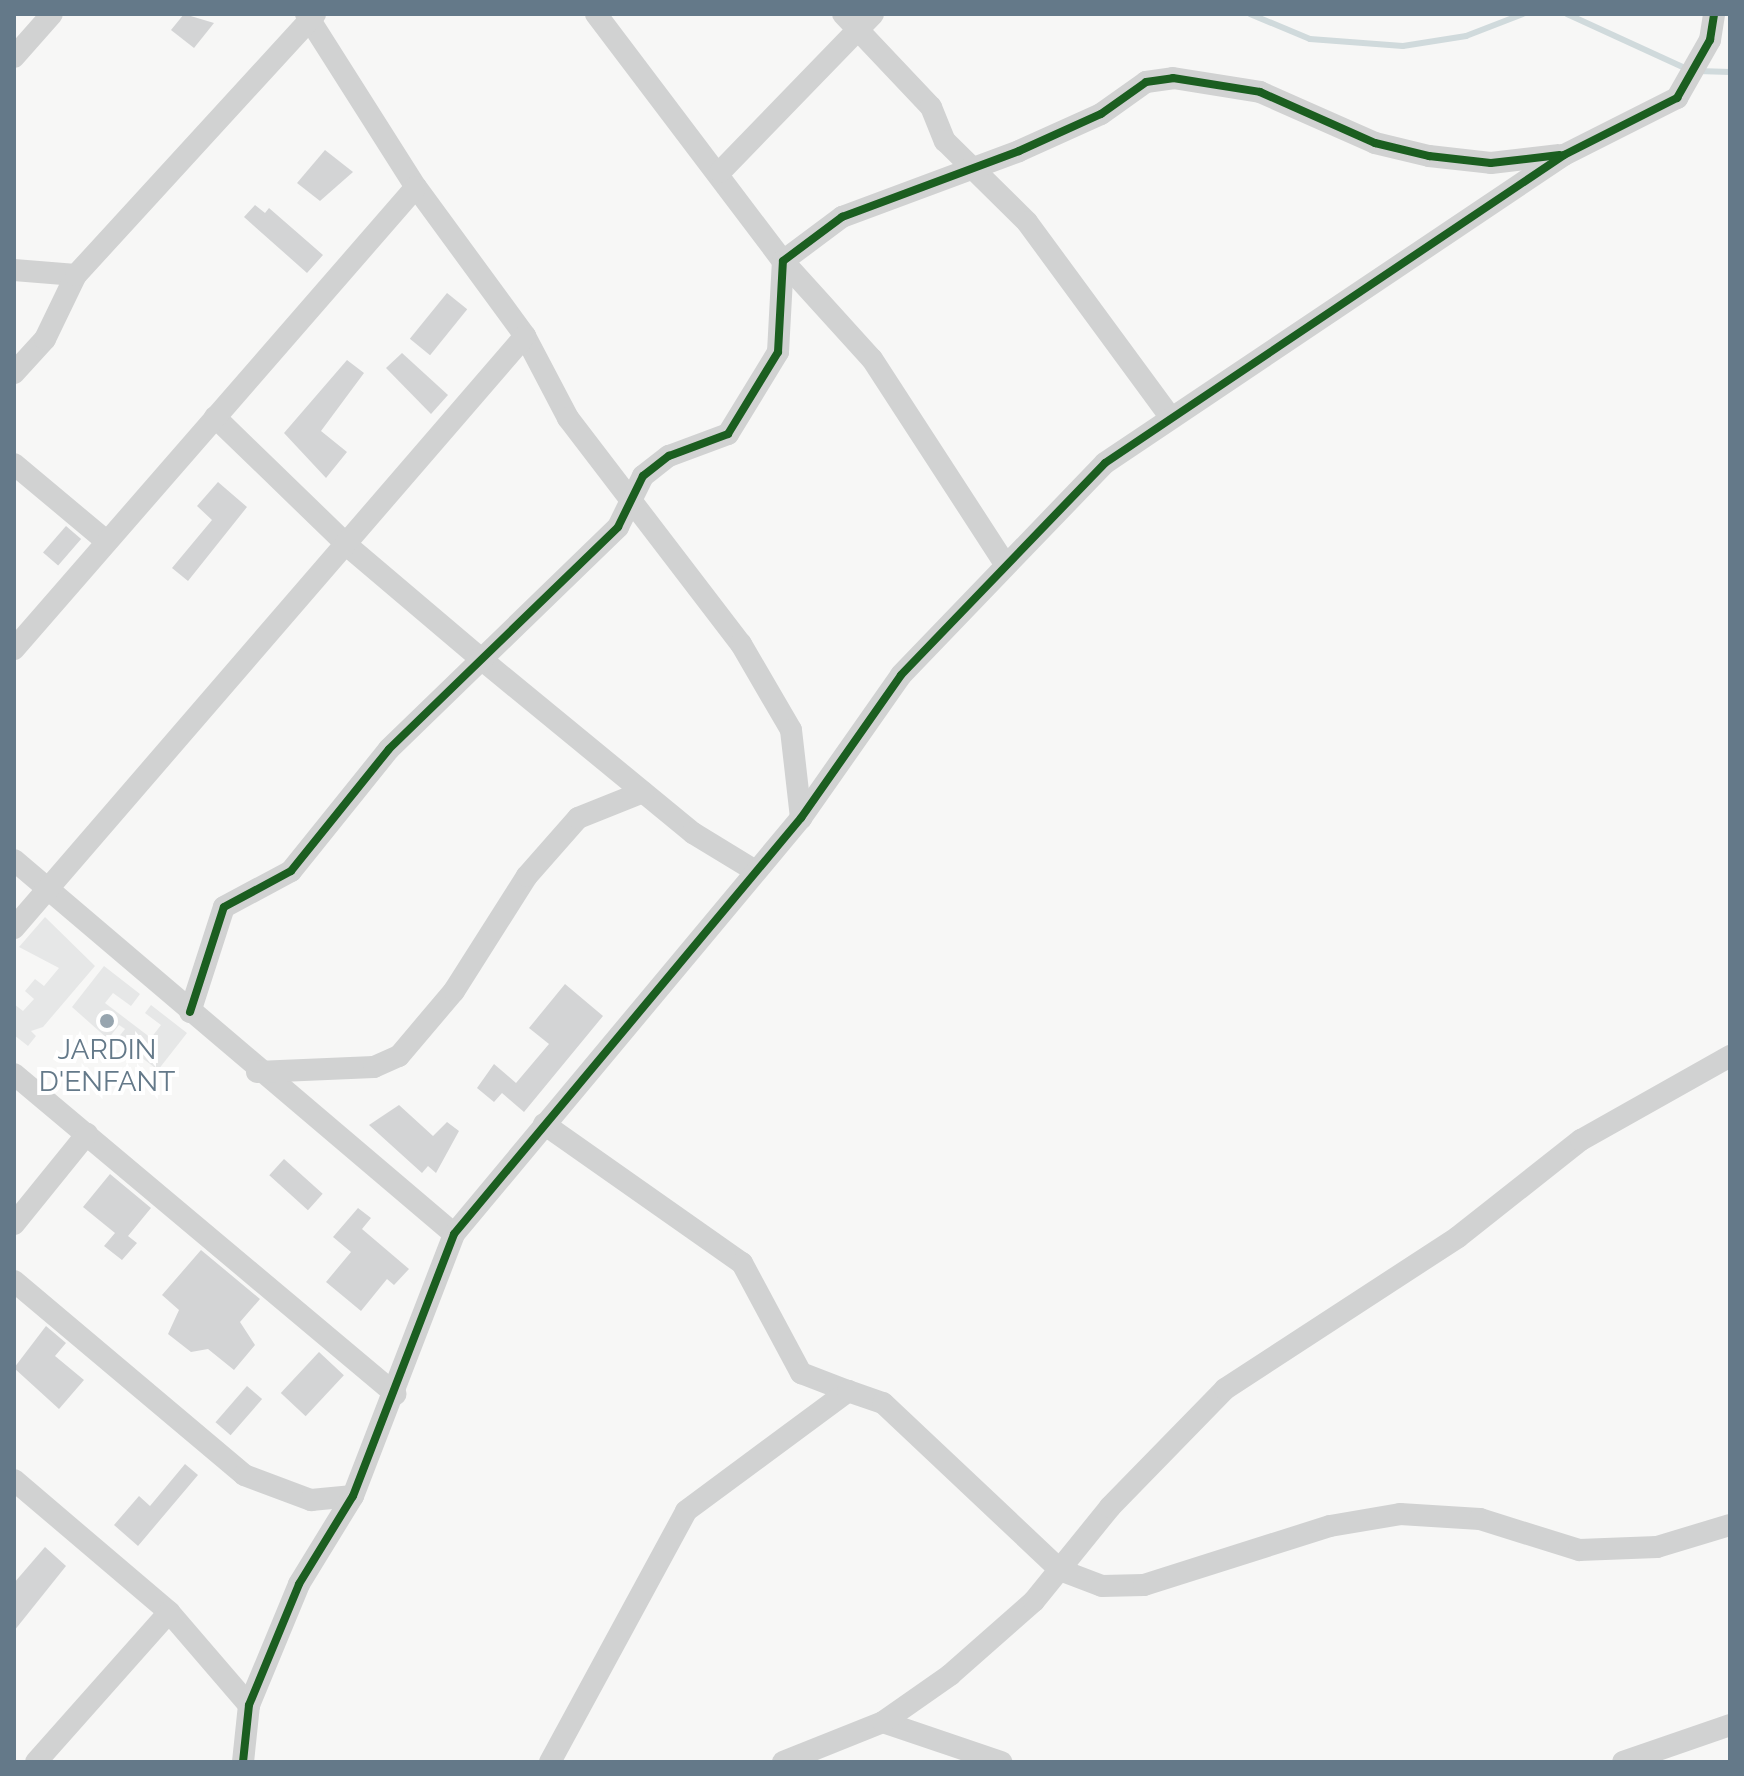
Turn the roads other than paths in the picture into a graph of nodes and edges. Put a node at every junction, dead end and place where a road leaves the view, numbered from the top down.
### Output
1 (52, 14) edge
2 (596, 14) edge
3 (873, 14) edge
4 (1714, 14) edge
5 (310, 16) edge
6 (849, 22) edge
7 (14, 57) edge
8 (1564, 155) junction
9 (976, 168) junction
10 (720, 172) junction
11 (416, 187) junction
12 (783, 261) junction
13 (14, 270) edge
14 (76, 275) junction
15 (525, 336) junction
16 (14, 373) edge
17 (215, 417) junction
18 (1170, 417) junction
19 (14, 464) edge
20 (632, 498) junction
21 (106, 541) junction
22 (349, 547) junction
23 (1004, 562) junction
24 (14, 649) edge
25 (480, 658) junction
26 (643, 792) junction
27 (801, 818) junction
28 (14, 860) edge
29 (752, 869) junction
30 (48, 887) junction
31 (14, 928) edge
32 (190, 1012) junction
33 (1730, 1056) edge
34 (257, 1072) junction
35 (14, 1074) edge
36 (544, 1124) junction
37 (87, 1134) junction
38 (14, 1224) edge
39 (454, 1234) junction
40 (14, 1281) edge
41 (848, 1391) junction
42 (396, 1394) junction
43 (16, 1489) edge
44 (353, 1496) junction
45 (1730, 1525) edge
46 (1060, 1570) junction
47 (169, 1612) junction
48 (249, 1705) junction
49 (883, 1722) junction
50 (1730, 1725) edge
51 (36, 1762) edge
52 (243, 1762) edge
53 (550, 1762) edge
54 (783, 1762) edge
55 (1001, 1762) edge
56 (1623, 1762) edge

1 - 7 street
2 - 10 street
3 - 6 street
4 - 8 street
5 - 11 street
5 - 14 street
6 - 9 street
6 - 10 street
8 - 9 street
8 - 18 street
9 - 12 street
9 - 18 street
10 - 12 street
11 - 15 street
11 - 17 street
12 - 20 street
12 - 23 street
13 - 14 street
14 - 16 street
15 - 20 street
15 - 22 street
17 - 21 street
17 - 22 street
18 - 23 street
19 - 21 street
20 - 25 street
20 - 27 street
21 - 24 street
22 - 25 street
22 - 30 street
23 - 27 street
25 - 26 street
25 - 32 street
26 - 29 street
26 - 34 street
27 - 29 street
28 - 30 street
29 - 36 street
30 - 31 street
30 - 32 street
32 - 34 street
33 - 46 street
34 - 39 street
35 - 37 street
36 - 39 street
36 - 41 street
37 - 38 street
37 - 42 street
39 - 42 street
40 - 44 street
41 - 46 street
41 - 53 street
42 - 44 street
43 - 47 street
44 - 48 street
45 - 46 street
46 - 49 street
47 - 48 street
47 - 51 street
48 - 52 street
49 - 54 street
49 - 55 street
50 - 56 street

